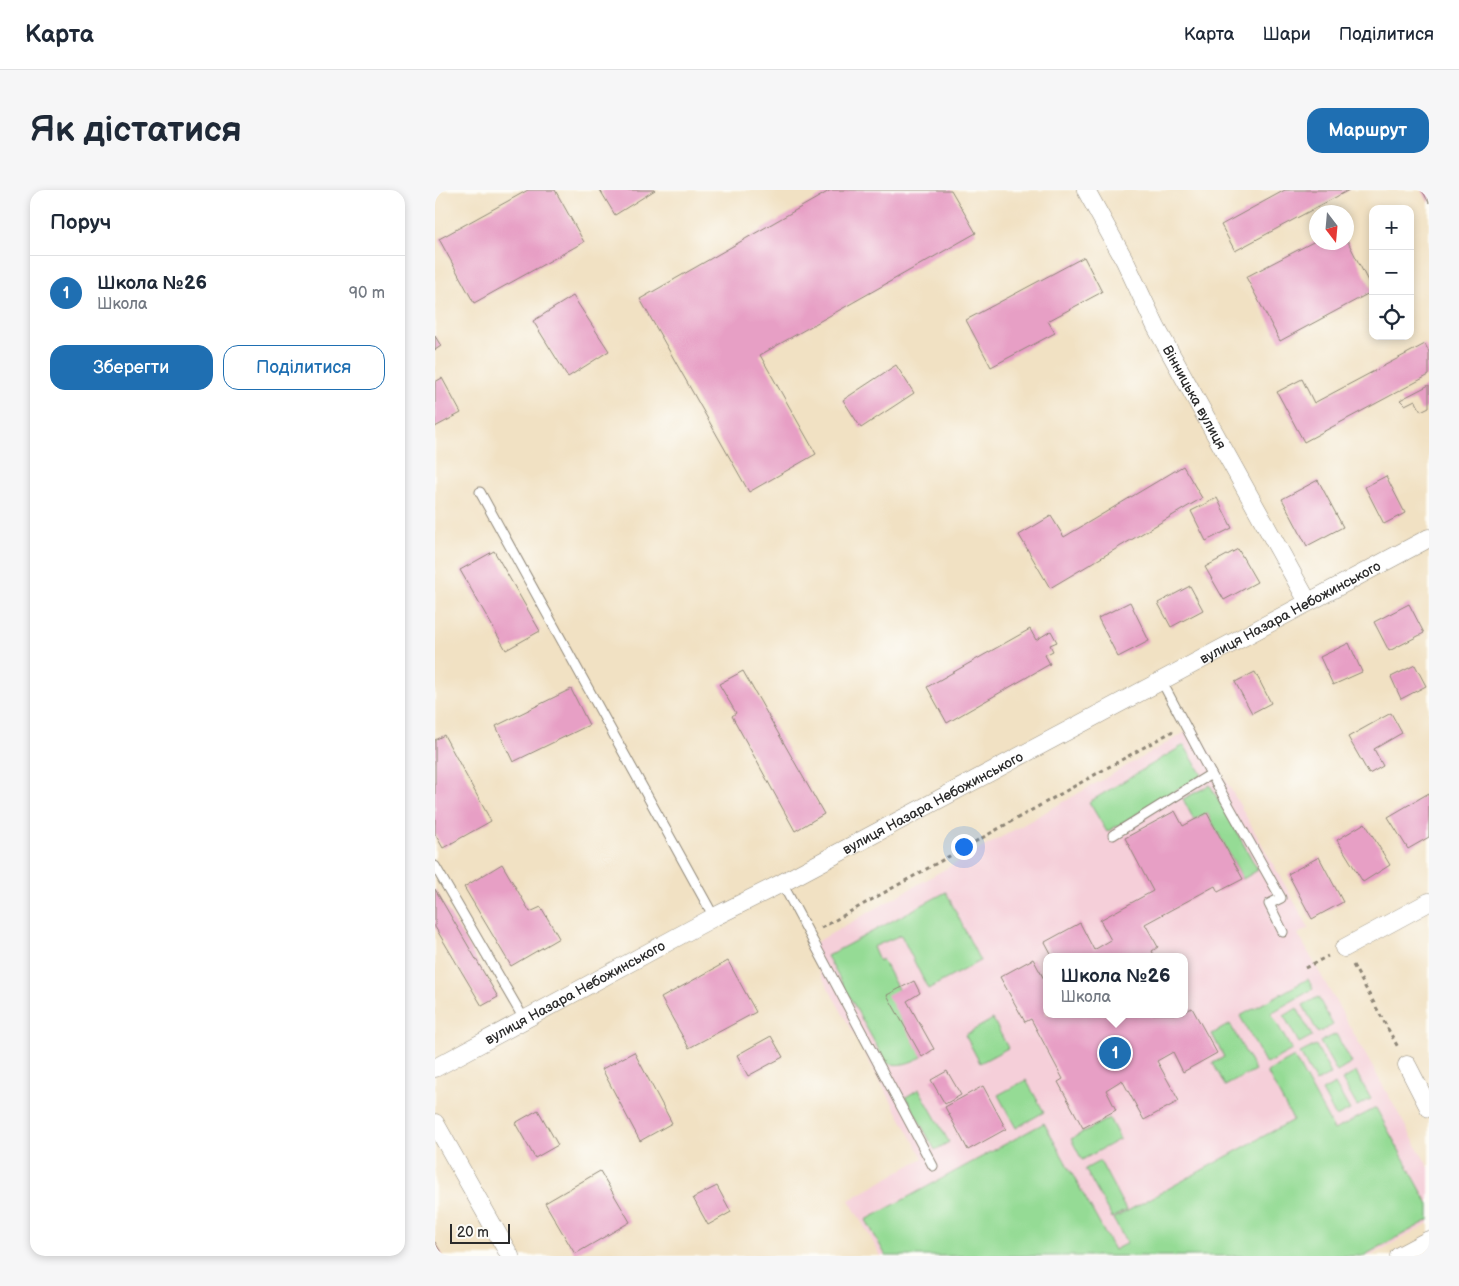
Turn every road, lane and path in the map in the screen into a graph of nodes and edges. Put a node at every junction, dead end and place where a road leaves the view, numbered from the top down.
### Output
1 (1086, 190) edge
2 (480, 492) dead end
3 (1429, 538) edge
4 (1308, 602) junction
5 (1161, 680) junction
6 (1185, 724) junction
7 (1211, 774) junction
8 (1113, 835) dead end
9 (435, 866) edge
10 (782, 882) junction
11 (1429, 902) edge
12 (714, 917) junction
13 (1283, 932) dead end
14 (809, 935) junction
15 (1344, 948) junction
16 (1305, 968) dead end
17 (524, 1019) junction
18 (1407, 1065) joint
19 (435, 1068) edge
20 (1429, 1108) edge
21 (435, 1123) edge
22 (933, 1166) dead end
23 (1429, 1240) edge
24 (510, 1256) edge
25 (1399, 1256) edge

1 - 4 street, Вінницька вулиця
2 - 12 lane
3 - 4 street, вулиця Назара Небожинського
4 - 5 street, вулиця Назара Небожинського
5 - 6 lane
5 - 10 street, вулиця Назара Небожинського
6 - 7 lane
6 - 14 path
7 - 8 lane
7 - 13 lane
9 - 17 lane
10 - 12 street, вулиця Назара Небожинського
10 - 14 lane
11 - 15 street
12 - 17 street, вулиця Назара Небожинського
14 - 22 lane
15 - 16 path
15 - 18 path
17 - 19 street, вулиця Назара Небожинського
18 - 20 street
21 - 24 street
23 - 25 street

